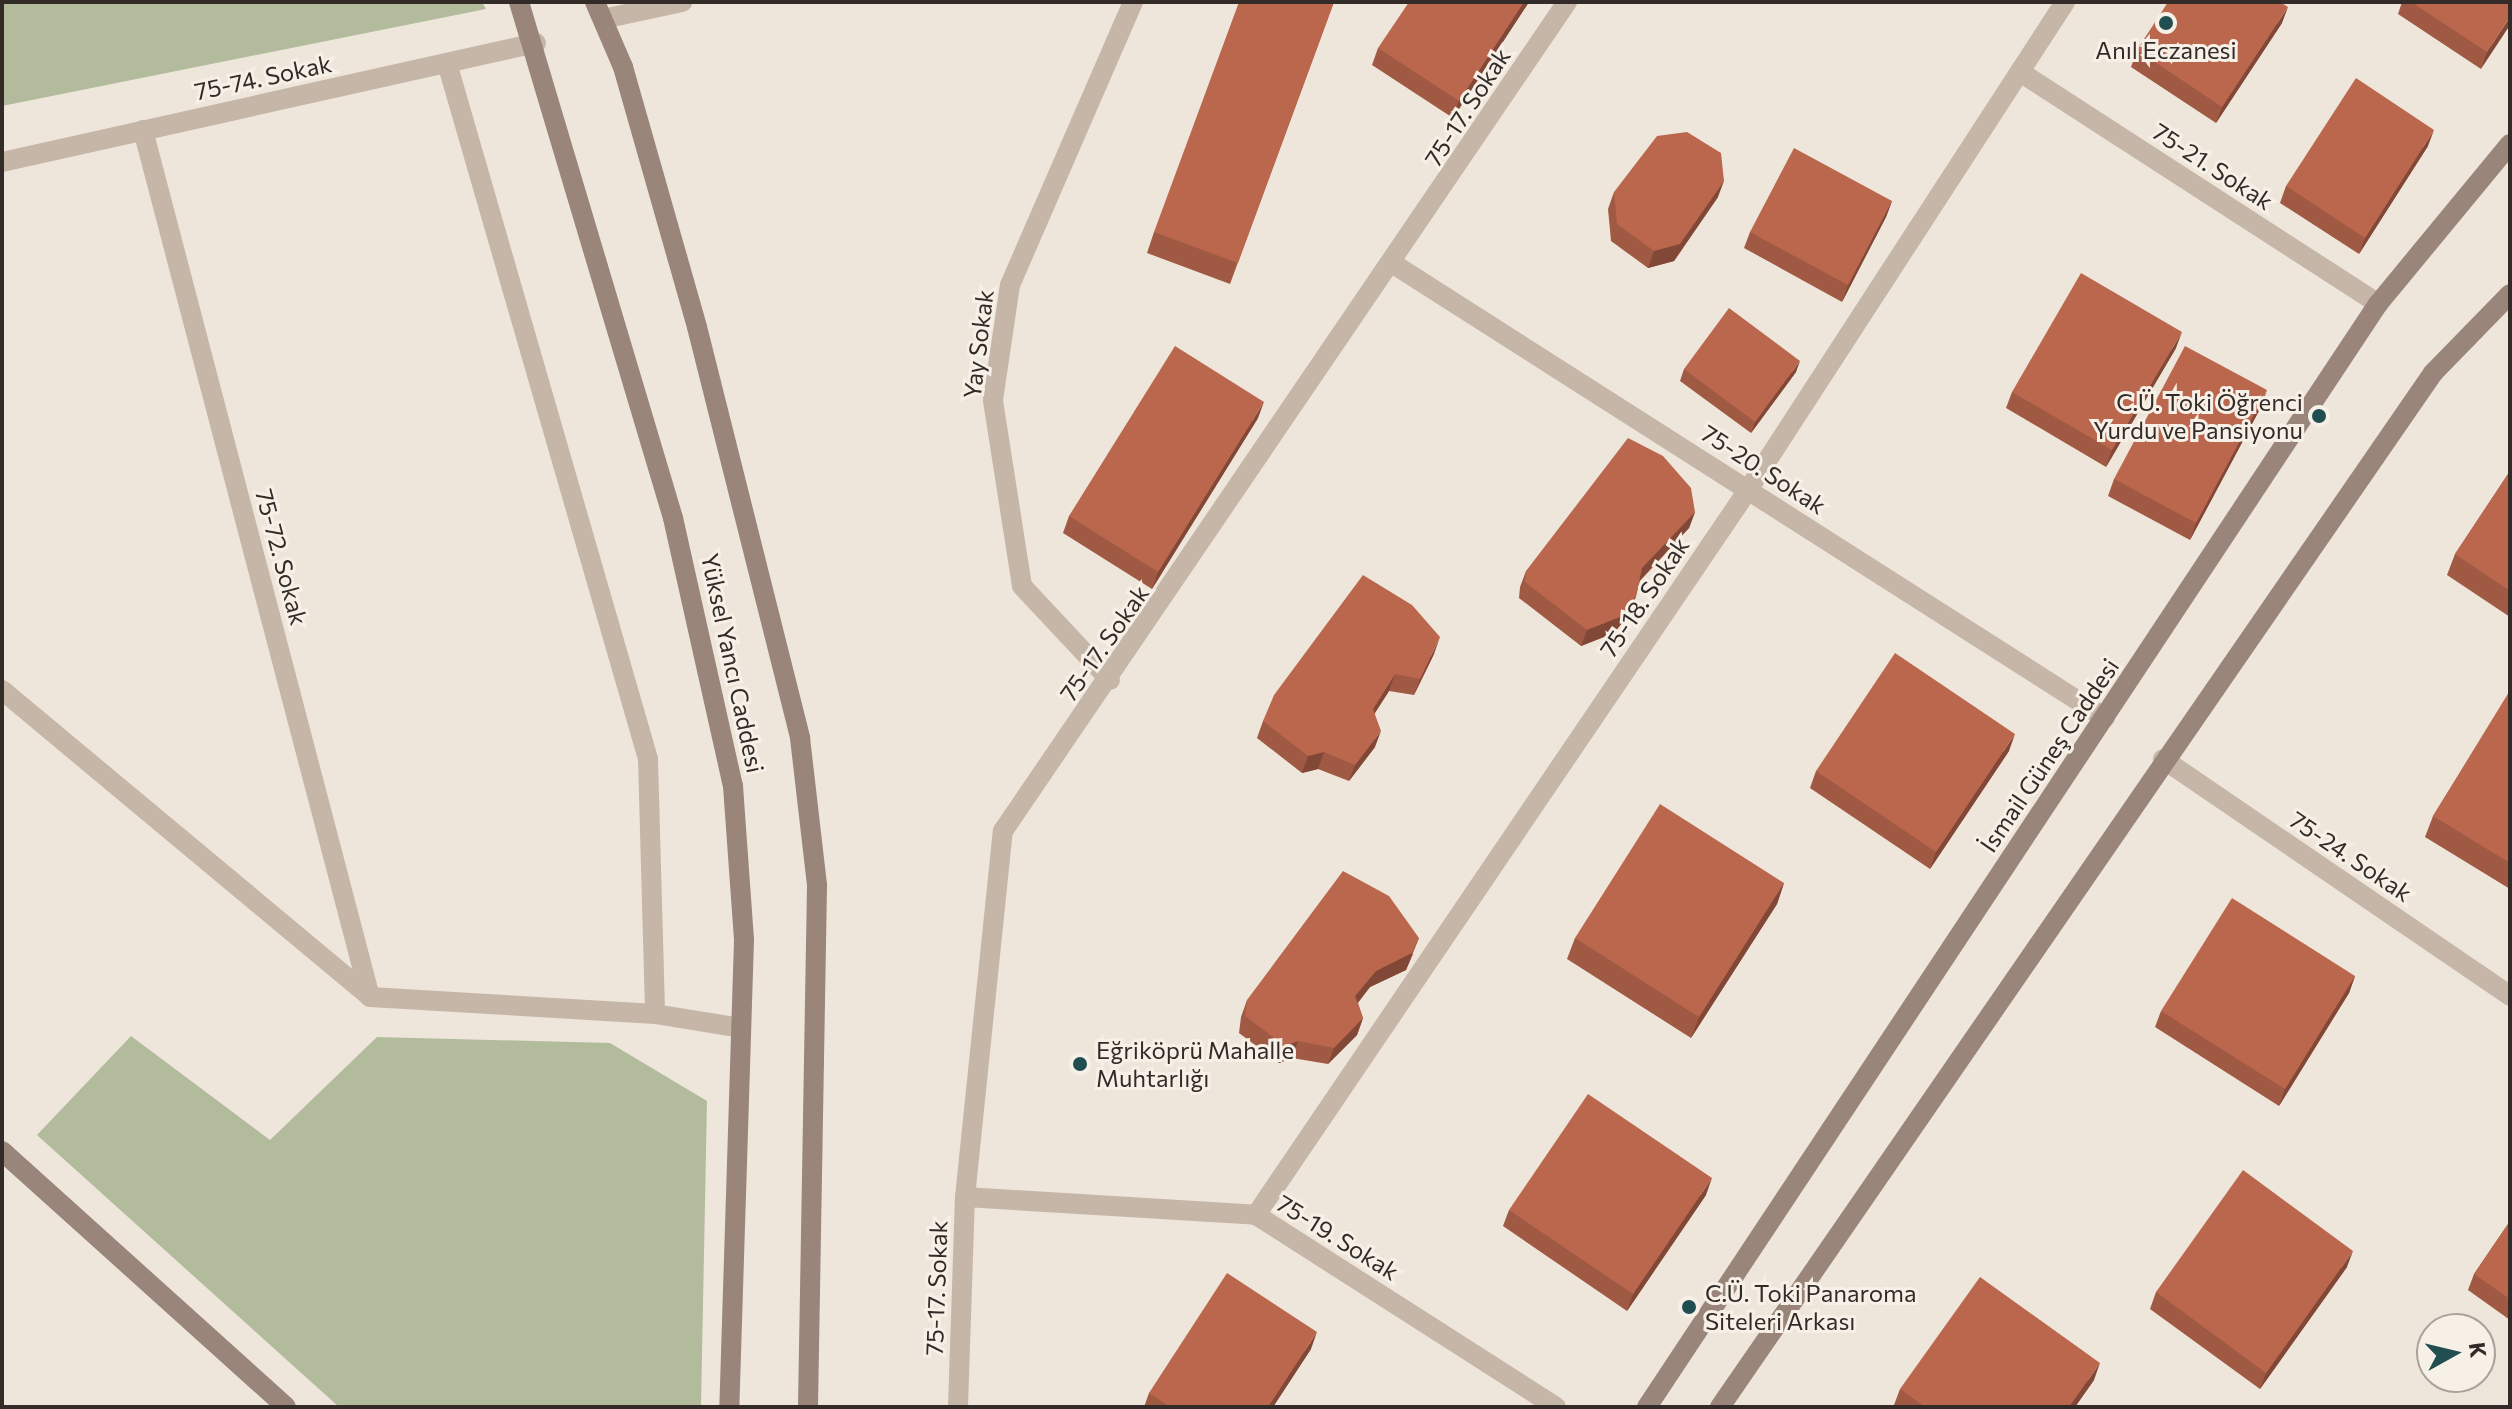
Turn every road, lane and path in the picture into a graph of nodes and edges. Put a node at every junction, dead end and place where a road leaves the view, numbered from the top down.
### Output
1 (519, 2) edge
2 (682, 2) edge
3 (1133, 2) edge
4 (1567, 2) edge
5 (2065, 2) edge
6 (599, 10) edge
7 (536, 43) junction
8 (447, 63) junction
9 (2020, 72) junction
10 (143, 130) junction
11 (2510, 144) edge
12 (2, 162) edge
13 (1395, 265) junction
14 (2510, 294) edge
15 (2378, 304) junction
16 (1748, 490) junction
17 (1110, 680) junction
18 (2, 690) edge
19 (2105, 718) junction
20 (2163, 759) junction
21 (2510, 996) edge
22 (370, 997) junction
23 (655, 1014) junction
24 (741, 1028) junction
25 (2, 1151) edge
26 (965, 1197) junction
27 (1256, 1215) junction
28 (206, 1331) junction
29 (268, 1407) edge
30 (286, 1407) edge
31 (729, 1407) edge
32 (808, 1407) edge
33 (958, 1407) edge
34 (1556, 1407) edge
35 (1647, 1407) edge
36 (1720, 1407) edge

1 - 7 street, Yüksel Yancı Caddesi
2 - 6 street
3 - 17 street, Yay Sokak
4 - 13 street, 75-17. Sokak
5 - 9 street, 75-18. Sokak
6 - 32 street, Yüksel Yancı Caddesi
7 - 8 street, 75-74. Sokak
7 - 24 street, Yüksel Yancı Caddesi
8 - 10 street, 75-74. Sokak
8 - 23 street
9 - 15 street, 75-21. Sokak
9 - 16 street, 75-18. Sokak
10 - 12 street, 75-74. Sokak
10 - 22 street, 75-72. Sokak
11 - 15 street, İsmail Güneş Caddesi
13 - 16 street, 75-20. Sokak
13 - 17 street, 75-17. Sokak
14 - 20 street
15 - 19 street, İsmail Güneş Caddesi
16 - 19 street, 75-20. Sokak
16 - 27 street, 75-18. Sokak
17 - 26 street, 75-17. Sokak
18 - 22 street
19 - 35 street, İsmail Güneş Caddesi
20 - 21 street, 75-24. Sokak
20 - 36 street
22 - 23 street
23 - 24 street
24 - 31 street, Yüksel Yancı Caddesi
25 - 28 street
26 - 27 street, 75-19. Sokak
26 - 33 street, 75-17. Sokak
27 - 34 street, 75-19. Sokak
28 - 29 street
28 - 30 street

